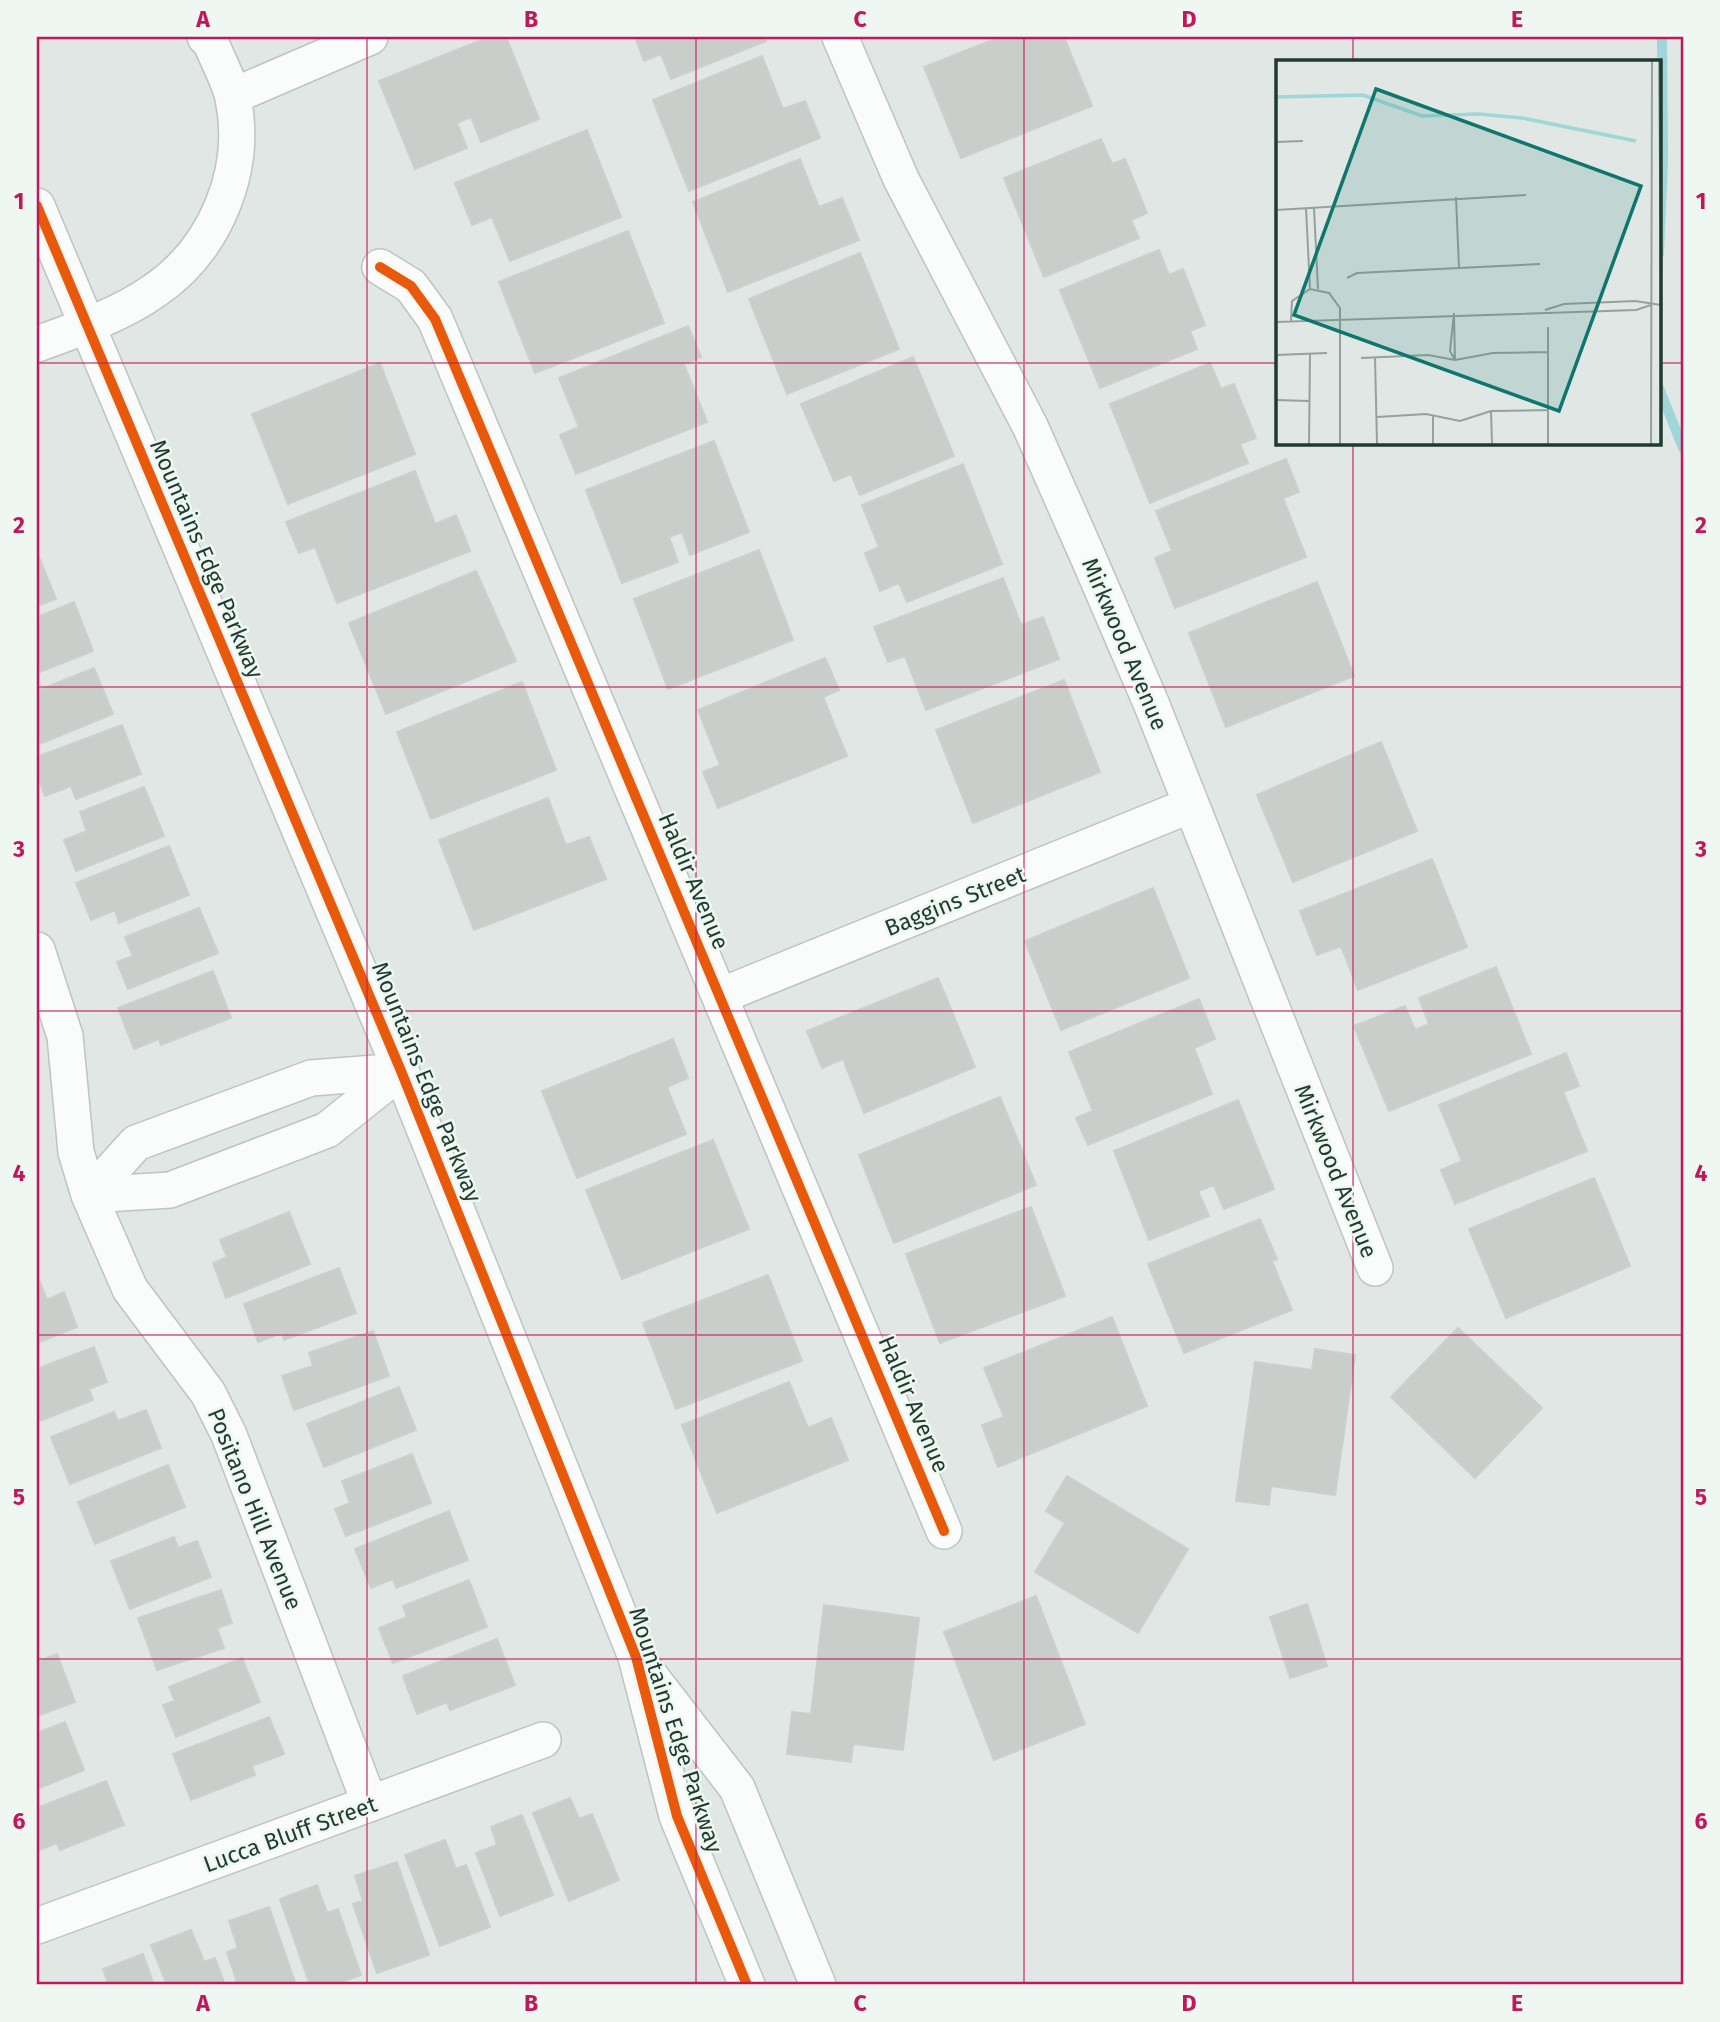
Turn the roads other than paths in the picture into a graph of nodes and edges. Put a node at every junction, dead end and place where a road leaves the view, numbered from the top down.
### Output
1 (370, 37) edge
2 (840, 37) edge
3 (214, 39) edge
4 (233, 96) junction
5 (37, 206) edge
6 (380, 267) dead end
7 (86, 326) junction
8 (37, 344) edge
9 (1191, 805) junction
10 (37, 950) edge
11 (720, 996) junction
12 (401, 1071) junction
13 (89, 1195) junction
14 (1375, 1268) dead end
15 (944, 1531) dead end
16 (636, 1657) junction
17 (542, 1740) dead end
18 (370, 1804) junction
19 (37, 1926) edge
20 (747, 1985) edge
21 (818, 1985) edge

1 - 4 street
2 - 9 street, Mirkwood Avenue
3 - 4 street
4 - 7 street
5 - 7 street, Mountains Edge Parkway
6 - 11 street, Haldir Avenue
7 - 8 street
7 - 12 street, Mountains Edge Parkway
9 - 11 street, Baggins Street
9 - 14 street, Mirkwood Avenue
10 - 13 street, Positano Hill Avenue
11 - 15 street, Haldir Avenue
12 - 13 street
12 - 13 street
12 - 16 street, Mountains Edge Parkway
13 - 18 street, Positano Hill Avenue
16 - 20 street, Mountains Edge Parkway
16 - 21 street, Mountains Edge Parkway
17 - 18 street, Lucca Bluff Street
18 - 19 street, Lucca Bluff Street

